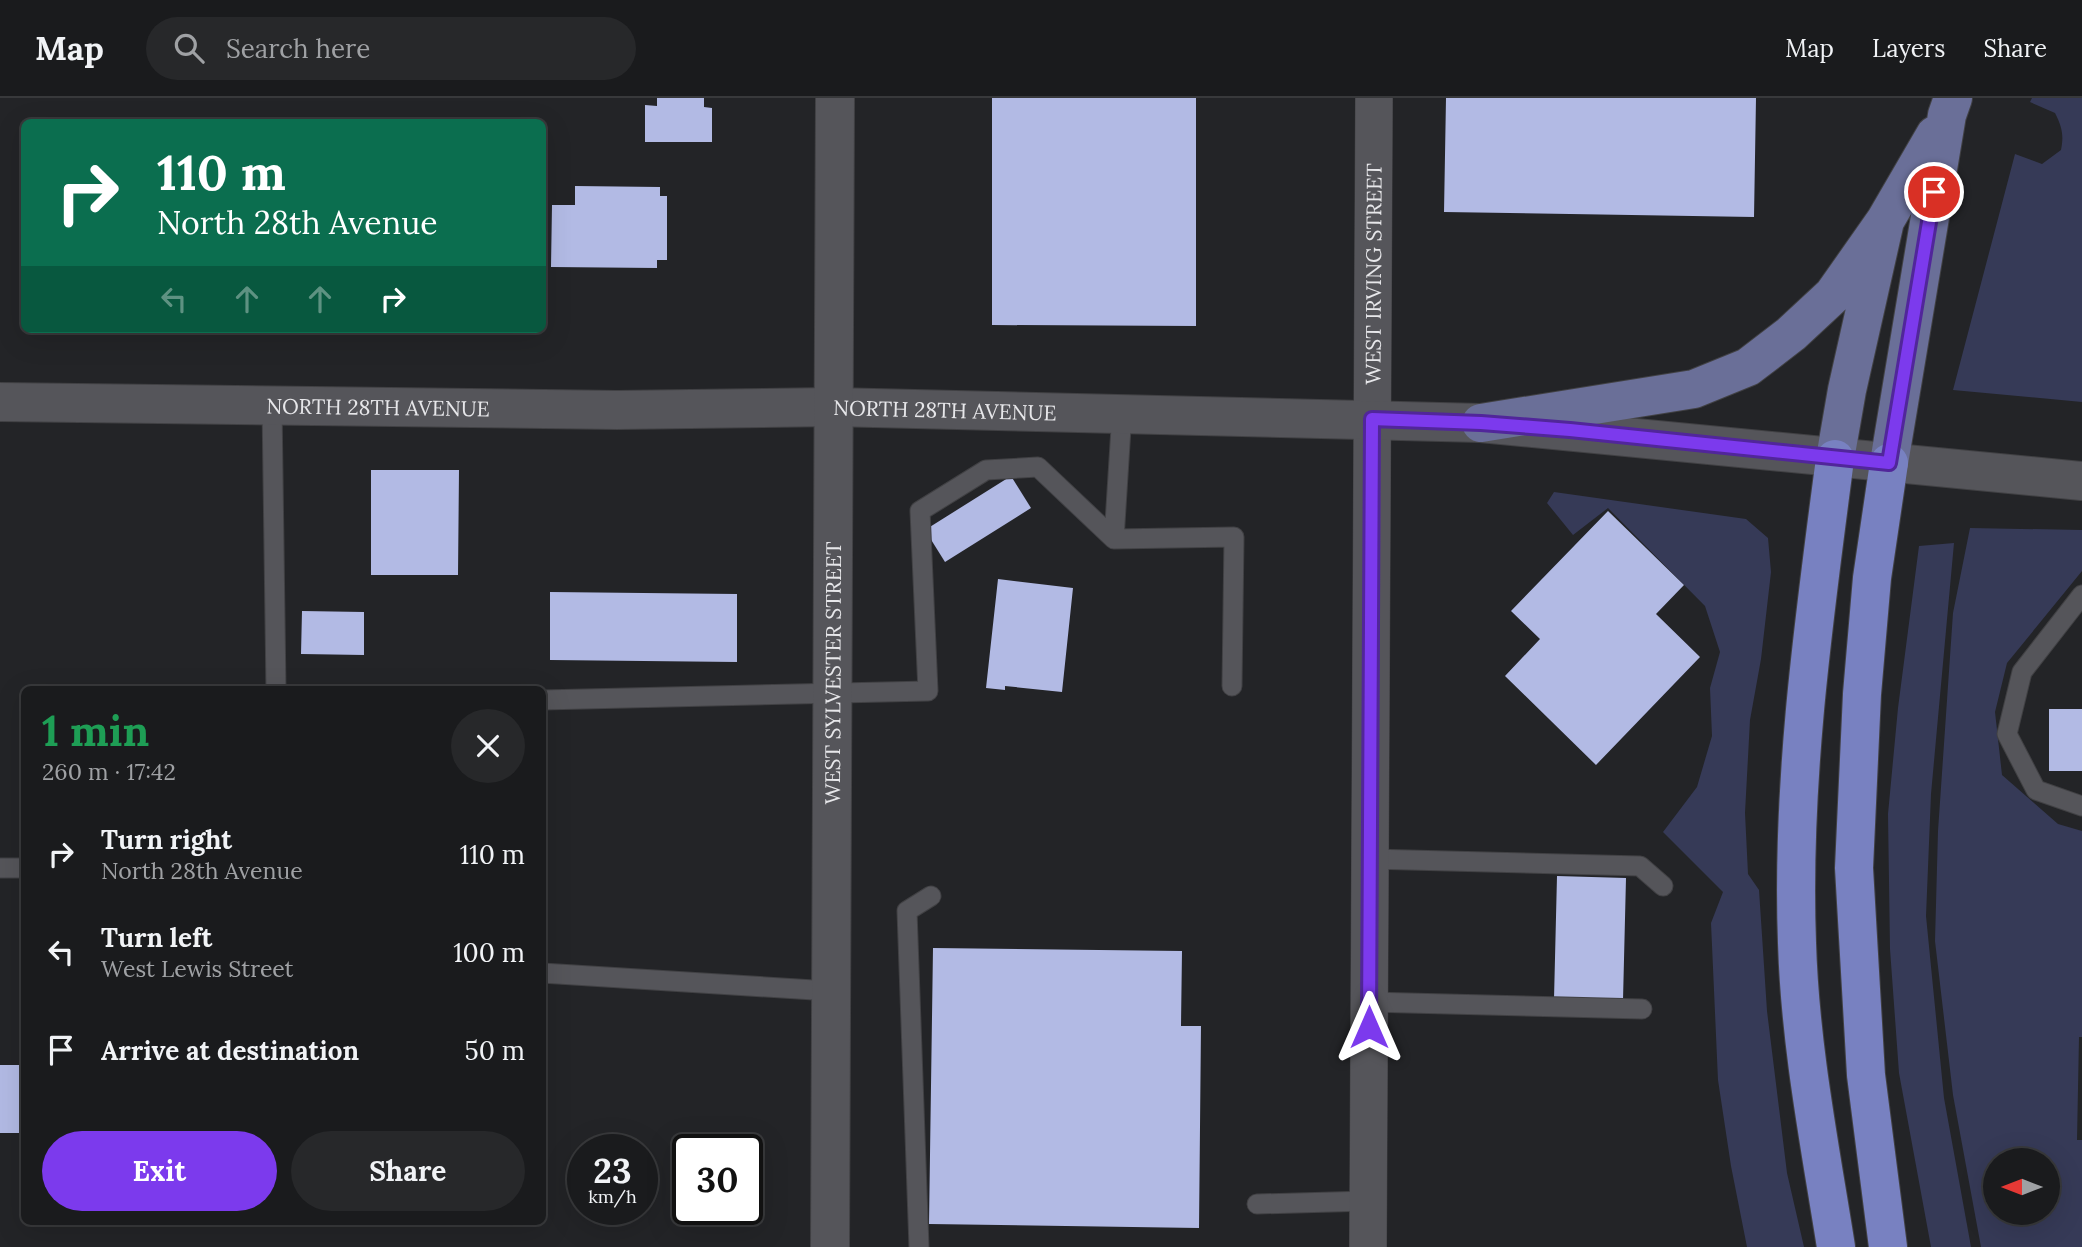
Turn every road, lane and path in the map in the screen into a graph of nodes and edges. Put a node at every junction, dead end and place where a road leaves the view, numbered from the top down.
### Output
1 (835, 98) edge
2 (1374, 98) edge
3 (1950, 107) edge
4 (1885, 221) junction
5 (0, 402) edge
6 (272, 405) junction
7 (833, 407) junction
8 (1122, 412) junction
9 (1372, 419) junction
10 (1481, 423) junction
11 (1835, 459) junction
12 (1889, 463) junction
13 (2082, 481) edge
14 (1114, 539) junction
15 (2082, 595) edge
16 (276, 686) edge
17 (1232, 686) dead end
18 (831, 694) junction
19 (546, 700) edge
20 (2082, 806) edge
21 (1370, 859) junction
22 (0, 868) edge
23 (21, 868) edge
24 (1663, 886) dead end
25 (931, 896) dead end
26 (546, 973) edge
27 (830, 991) junction
28 (1369, 1002) junction
29 (1642, 1009) dead end
30 (1368, 1201) junction
31 (1257, 1204) dead end
32 (830, 1247) edge
33 (919, 1247) edge
34 (1368, 1247) edge
35 (1836, 1247) edge
36 (1888, 1247) edge

1 - 7 street, WEST SYLVESTER STREET
2 - 9 street, WEST IRVING STREET
3 - 4 main road
3 - 12 main road
4 - 10 main road
4 - 11 main road
5 - 6 street, NORTH 28TH AVENUE
6 - 7 street, NORTH 28TH AVENUE
6 - 16 lane
7 - 8 street, NORTH 28TH AVENUE
7 - 18 street, WEST SYLVESTER STREET
8 - 9 street, NORTH 28TH AVENUE
8 - 14 lane
9 - 10 street, NORTH 28TH AVENUE
9 - 21 street, WEST IRVING STREET
10 - 11 street, NORTH 28TH AVENUE
11 - 12 street, NORTH 28TH AVENUE
11 - 35 highway
12 - 13 street, NORTH 28TH AVENUE
12 - 36 highway
14 - 17 lane
14 - 18 lane
15 - 20 lane
18 - 19 lane
18 - 27 street, WEST SYLVESTER STREET
21 - 24 lane
21 - 28 street, WEST IRVING STREET
22 - 23 lane
25 - 33 lane
26 - 27 lane
27 - 32 street, WEST SYLVESTER STREET
28 - 29 lane
28 - 30 street, WEST IRVING STREET
30 - 31 lane
30 - 34 street, WEST IRVING STREET

